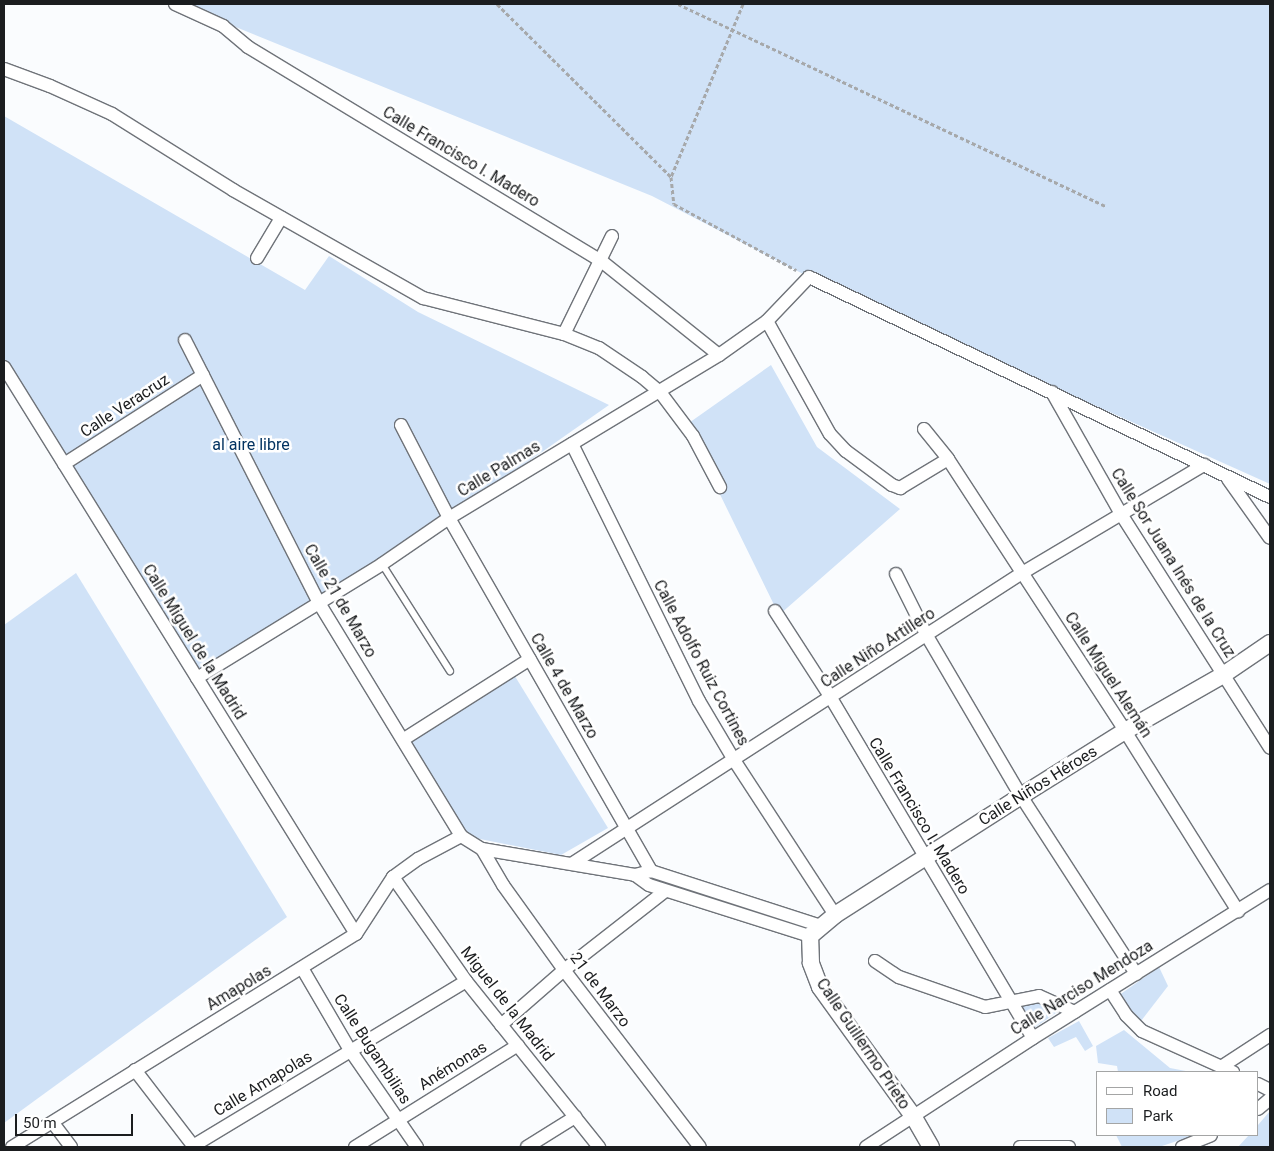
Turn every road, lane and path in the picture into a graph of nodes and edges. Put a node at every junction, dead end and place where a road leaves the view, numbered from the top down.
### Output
1 (175, 4) edge
2 (496, 4) edge
3 (678, 4) edge
4 (743, 4) edge
5 (732, 31) junction
6 (4, 69) edge
7 (672, 177) junction
8 (1106, 206) dead end
9 (281, 218) junction
10 (612, 236) dead end
11 (257, 258) dead end
12 (600, 260) junction
13 (809, 277) junction
14 (767, 321) junction
15 (564, 334) junction
16 (184, 340) dead end
17 (719, 355) junction
18 (4, 367) edge
19 (203, 375) junction
20 (660, 392) junction
21 (1052, 392) junction
22 (401, 425) dead end
23 (924, 429) dead end
24 (572, 444) junction
25 (948, 459) junction
26 (64, 464) junction
27 (1204, 465) junction
28 (1227, 478) junction
29 (720, 487) dead end
30 (1270, 497) edge
31 (1121, 514) junction
32 (449, 518) junction
33 (1270, 538) edge
34 (382, 564) junction
35 (1022, 573) junction
36 (896, 574) dead end
37 (319, 603) junction
38 (775, 611) dead end
39 (927, 636) junction
40 (1270, 643) edge
41 (530, 659) junction
42 (450, 671) dead end
43 (1223, 675) junction
44 (198, 678) junction
45 (831, 698) junction
46 (1125, 731) junction
47 (404, 739) junction
48 (1270, 748) edge
49 (734, 760) junction
50 (1022, 796) junction
51 (627, 827) junction
52 (462, 836) junction
53 (482, 848) junction
54 (925, 858) junction
55 (573, 863) junction
56 (651, 872) junction
57 (635, 875) junction
58 (393, 877) junction
59 (1270, 890) edge
60 (665, 891) junction
61 (1238, 910) junction
62 (835, 915) junction
63 (816, 931) junction
64 (356, 934) junction
65 (875, 961) dead end
66 (302, 968) junction
67 (564, 970) junction
68 (1136, 974) junction
69 (466, 981) junction
70 (1110, 990) junction
71 (1012, 1002) junction
72 (1075, 1012) junction
73 (501, 1025) junction
74 (1270, 1035) edge
75 (1033, 1038) junction
76 (518, 1045) junction
77 (350, 1050) junction
78 (1221, 1067) junction
79 (135, 1070) junction
80 (1231, 1071) edge
81 (1270, 1098) edge
82 (1259, 1108) edge
83 (913, 1116) junction
84 (575, 1117) junction
85 (399, 1119) junction
86 (53, 1123) junction
87 (1208, 1136) edge
88 (193, 1146) edge
89 (12, 1147) edge
90 (71, 1147) edge
91 (355, 1147) edge
92 (417, 1147) edge
93 (527, 1147) edge
94 (599, 1147) edge
95 (700, 1147) edge
96 (866, 1147) edge
97 (931, 1147) edge
98 (1020, 1147) edge
99 (1069, 1147) edge
100 (1182, 1147) edge

1 - 12 street, Calle Francisco I. Madero
2 - 7 path
3 - 5 path
4 - 5 path
5 - 7 path
5 - 8 path
6 - 9 street
7 - 13 path
9 - 11 street
9 - 15 street
10 - 12 street
12 - 15 street
12 - 17 street, Calle Francisco I. Madero
13 - 14 street, Calle Palmas
13 - 21 street
14 - 17 street, Calle Palmas
14 - 25 street
15 - 20 street
16 - 19 street, Calle 21 de Marzo
17 - 20 street, Calle Palmas
18 - 26 street, Calle Miguel de la Madrid
19 - 26 street, Calle Veracruz
19 - 37 street, Calle 21 de Marzo
20 - 24 street, Calle Palmas
20 - 29 street
21 - 27 street
21 - 31 street, Calle Sor Juana Inés de la Cruz
22 - 32 street, Calle 4 de Marzo
23 - 25 street, Calle Miguel Alemán
24 - 32 street, Calle Palmas
24 - 49 street, Calle Adolfo Ruiz Cortines
25 - 35 street, Calle Miguel Alemán
26 - 44 street, Calle Miguel de la Madrid
27 - 28 street
27 - 31 street, Calle Niño Artillero
28 - 30 street
28 - 33 street
31 - 35 street, Calle Niño Artillero
31 - 43 street, Calle Sor Juana Inés de la Cruz
32 - 34 street, Calle Palmas
32 - 41 street, Calle 4 de Marzo
34 - 37 street, Calle Palmas
34 - 42 lane
35 - 39 street, Calle Niño Artillero
35 - 46 street, Calle Miguel Alemán
36 - 39 street
37 - 44 street, Calle Palmas
37 - 47 street, Calle 21 de Marzo
38 - 45 street, Calle Francisco I. Madero
39 - 45 street, Calle Niño Artillero
39 - 50 street
40 - 43 street, Calle Niños Héroes
41 - 47 street
41 - 51 street, Calle 4 de Marzo
43 - 46 street, Calle Niños Héroes
43 - 48 street, Calle Sor Juana Inés de la Cruz
44 - 64 street, Calle Miguel de la Madrid
45 - 49 street, Calle Niño Artillero
45 - 54 street, Calle Francisco I. Madero
46 - 50 street, Calle Niños Héroes
46 - 61 street, Calle Miguel Alemán
47 - 52 street, Calle 21 de Marzo
49 - 51 street, Calle Niño Artillero
49 - 62 street, Calle Adolfo Ruiz Cortines
50 - 54 street, Calle Niños Héroes
50 - 68 street
51 - 55 street, Calle Niño Artillero
51 - 56 street, Calle 4 de Marzo
52 - 53 street
52 - 58 street, Amapolas
53 - 55 street
53 - 67 street, 21 de Marzo
54 - 62 street, Calle Niños Héroes
54 - 71 street, Calle Francisco I. Madero
55 - 57 street
56 - 57 street
56 - 63 street
57 - 60 street
58 - 64 street, Amapolas
58 - 69 street, Miguel de la Madrid
59 - 61 street, Calle Narciso Mendoza
60 - 63 street
60 - 67 street, Anémonas
61 - 68 street, Calle Narciso Mendoza
62 - 63 street, Calle Niños Héroes
63 - 83 street, Calle Guillermo Prieto
64 - 66 street, Amapolas
65 - 71 street
66 - 77 street, Calle Bugambilias
66 - 79 street, Amapolas
67 - 73 street, Anémonas
67 - 95 street, 21 de Marzo
68 - 70 street, Calle Narciso Mendoza
69 - 73 street, Miguel de la Madrid
69 - 77 street, Calle Amapolas
70 - 72 street, Calle Narciso Mendoza
70 - 78 street
71 - 72 street
71 - 75 street, Calle Francisco I. Madero
72 - 75 street, Calle Narciso Mendoza
73 - 76 street, Miguel de la Madrid
74 - 78 street
75 - 83 street, Calle Narciso Mendoza
76 - 84 street, Miguel de la Madrid
76 - 85 street, Anémonas
77 - 85 street, Calle Bugambilias
77 - 88 street, Calle Amapolas
78 - 80 street
79 - 86 street, Amapolas
79 - 88 street
81 - 82 street
83 - 96 street, Calle Narciso Mendoza
83 - 97 street, Calle Guillermo Prieto
84 - 93 street
84 - 94 street, Miguel de la Madrid
85 - 91 street, Anémonas
85 - 92 street, Calle Bugambilias
86 - 89 street, Amapolas
86 - 90 street
87 - 100 street
98 - 99 street

